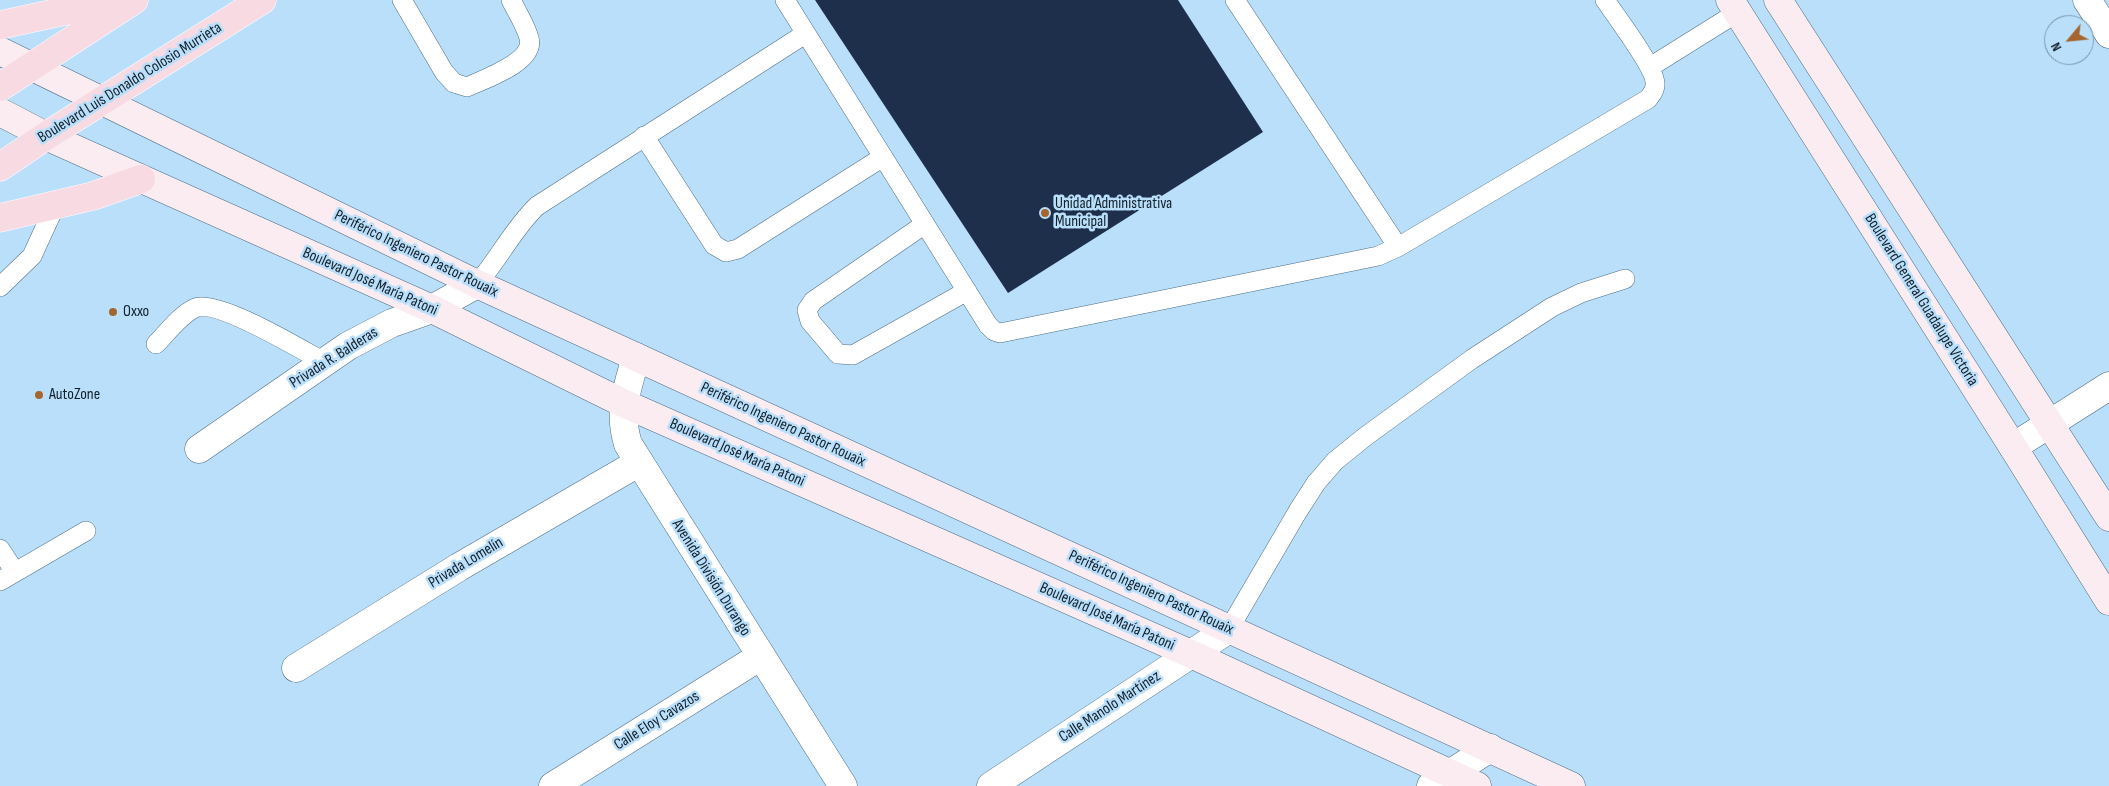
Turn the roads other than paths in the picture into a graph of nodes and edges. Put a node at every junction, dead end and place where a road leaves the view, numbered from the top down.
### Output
1 (116, 0) edge
2 (134, 0) edge
3 (262, 0) edge
4 (402, 0) edge
5 (511, 0) edge
6 (784, 0) edge
7 (1235, 0) edge
8 (1605, 0) edge
9 (1778, 0) edge
10 (2087, 0) edge
11 (1734, 6) edge
12 (0, 26) edge
13 (806, 34) junction
14 (2109, 34) edge
15 (0, 52) edge
16 (30, 67) junction
17 (1650, 67) junction
18 (0, 86) edge
19 (102, 102) junction
20 (0, 112) edge
21 (46, 136) junction
22 (644, 136) junction
23 (883, 157) junction
24 (1879, 158) junction
25 (0, 167) edge
26 (141, 178) junction
27 (1844, 179) junction
28 (55, 206) junction
29 (0, 218) edge
30 (925, 224) junction
31 (1934, 244) junction
32 (1398, 247) junction
33 (1899, 266) junction
34 (1625, 279) dead end
35 (477, 284) junction
36 (0, 287) edge
37 (967, 291) junction
38 (432, 309) junction
39 (156, 344) dead end
40 (636, 358) junction
41 (324, 362) junction
42 (2109, 386) edge
43 (623, 403) junction
44 (2050, 423) junction
45 (2014, 447) junction
46 (200, 449) dead end
47 (638, 463) junction
48 (2109, 517) edge
49 (86, 531) dead end
50 (0, 549) edge
51 (7, 576) edge
52 (2109, 601) edge
53 (1230, 629) junction
54 (1191, 654) junction
55 (761, 656) junction
56 (296, 668) dead end
57 (1490, 748) junction
58 (1441, 780) edge
59 (553, 786) edge
60 (843, 786) edge
61 (991, 786) edge
62 (1477, 786) edge
63 (1571, 786) edge

1 - 12 main road
2 - 16 main road
3 - 19 main road, Boulevard Luis Donaldo Colosio Murrieta
4 - 5 lane
6 - 13 lane
7 - 32 lane
8 - 17 lane
9 - 24 main road
10 - 14 street
11 - 17 lane
11 - 27 main road, Boulevard General Guadalupe Victoria
13 - 22 lane
13 - 23 lane
15 - 16 main road, Periférico Ingeniero Pastor Rouaix
16 - 18 main road
16 - 19 main road, Periférico Ingeniero Pastor Rouaix
17 - 32 lane
19 - 21 main road, Boulevard Luis Donaldo Colosio Murrieta
19 - 35 main road, Periférico Ingeniero Pastor Rouaix
20 - 21 main road, Boulevard José María Patoni
21 - 25 main road, Boulevard Luis Donaldo Colosio Murrieta
21 - 26 main road, Boulevard José María Patoni
22 - 23 lane
22 - 35 lane
23 - 30 lane
24 - 27 main road
24 - 31 main road
26 - 28 main road
26 - 38 main road, Boulevard José María Patoni
27 - 33 main road, Boulevard General Guadalupe Victoria
28 - 29 main road
28 - 36 lane
30 - 37 lane
30 - 37 lane
31 - 33 main road
31 - 44 main road
32 - 37 lane
33 - 45 main road, Boulevard General Guadalupe Victoria
34 - 53 lane
35 - 38 street, Privada R. Balderas
35 - 40 main road, Periférico Ingeniero Pastor Rouaix
38 - 41 street, Privada R. Balderas
38 - 43 main road, Boulevard José María Patoni
39 - 41 lane
40 - 43 street, Avenida División Durango
40 - 53 main road, Periférico Ingeniero Pastor Rouaix
41 - 46 street, Privada R. Balderas
42 - 44 street
43 - 47 street, Avenida División Durango
43 - 54 main road, Boulevard José María Patoni
44 - 45 street
44 - 48 main road
45 - 52 main road, Boulevard General Guadalupe Victoria
47 - 55 street, Avenida División Durango
47 - 56 street, Privada Lomelín
49 - 51 lane
50 - 51 lane
53 - 54 street, Calle Manolo Martínez
53 - 57 main road, Periférico Ingeniero Pastor Rouaix
54 - 58 main road, Boulevard José María Patoni
54 - 61 street, Calle Manolo Martínez
55 - 59 street, Calle Eloy Cavazos
55 - 60 street, Avenida División Durango
57 - 58 street
57 - 63 main road, Periférico Ingeniero Pastor Rouaix
58 - 62 main road, Boulevard José María Patoni

